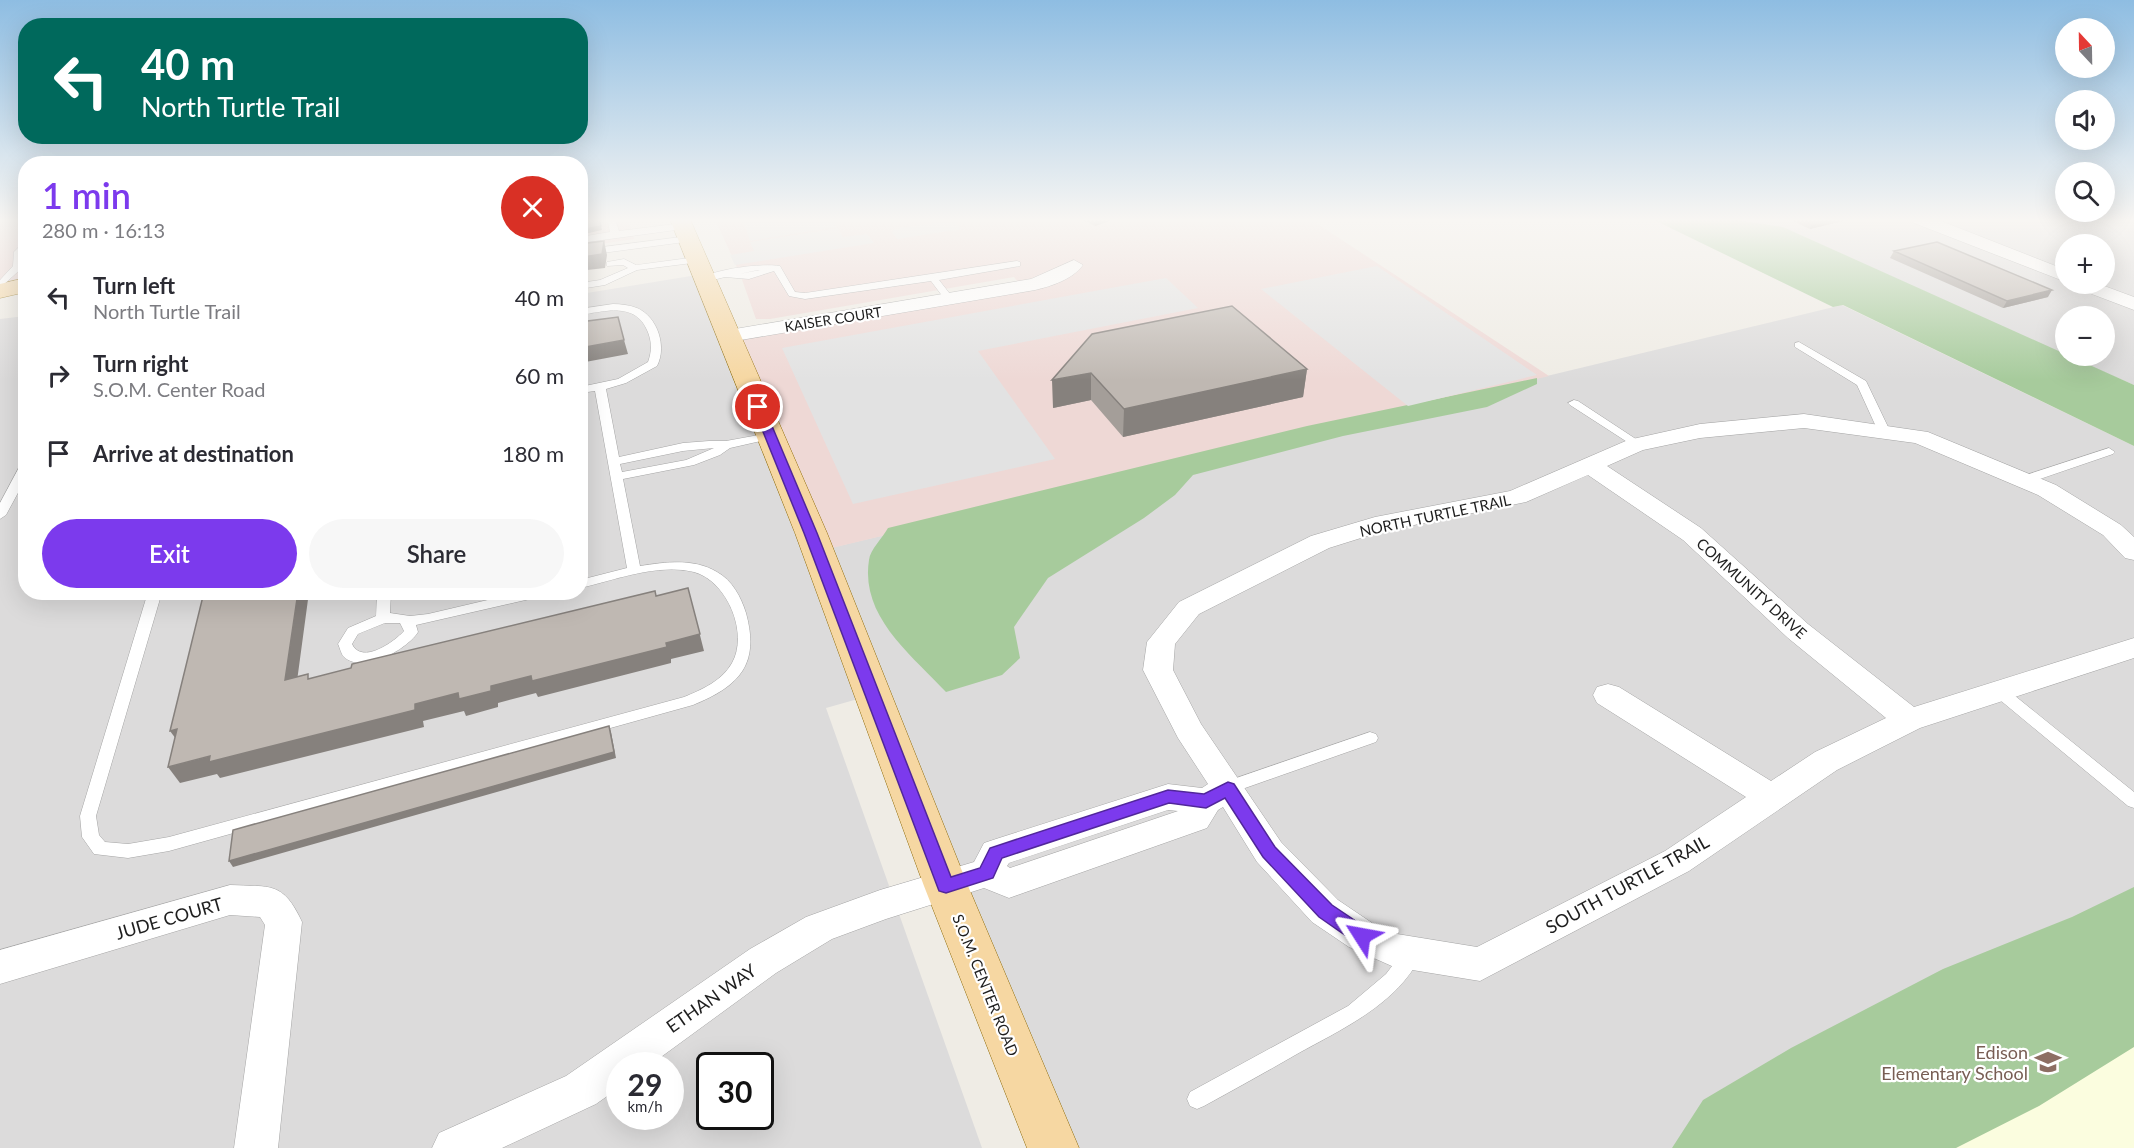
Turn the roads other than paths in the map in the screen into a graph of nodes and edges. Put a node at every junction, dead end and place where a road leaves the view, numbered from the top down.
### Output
1 (625, 273) edge
2 (705, 273) edge
3 (780, 273) edge
4 (966, 273) edge
5 (1064, 273) edge
6 (933, 278) junction
7 (588, 285) edge
8 (2108, 294) edge
9 (949, 299) junction
10 (2134, 304) edge
11 (588, 311) edge
12 (729, 336) junction
13 (1799, 345) dead end
14 (600, 387) junction
15 (588, 389) edge
16 (1574, 403) dead end
17 (1884, 431) junction
18 (770, 436) junction
19 (726, 445) junction
20 (1639, 445) junction
21 (2109, 452) dead end
22 (615, 462) junction
23 (1588, 465) junction
24 (617, 476) junction
25 (18, 480) edge
26 (2024, 480) junction
27 (0, 514) edge
28 (2130, 545) edge
29 (634, 571) junction
30 (588, 582) edge
31 (153, 600) edge
32 (384, 600) edge
33 (509, 600) edge
34 (383, 618) junction
35 (408, 621) junction
36 (2134, 648) edge
37 (1999, 691) junction
38 (1608, 695) dead end
39 (1909, 720) junction
40 (1370, 738) dead end
41 (1217, 795) junction
42 (1773, 798) junction
43 (2134, 801) edge
44 (946, 886) junction
45 (1413, 953) junction
46 (0, 967) edge
47 (1197, 1100) dead end
48 (256, 1148) edge
49 (454, 1148) edge
50 (1053, 1148) edge

1 - 7 lane
2 - 12 main road, S.O.M. CENTER ROAD
3 - 6 lane
4 - 6 lane
5 - 9 street, KAISER COURT
6 - 9 lane
8 - 10 street
9 - 12 street, KAISER COURT
11 - 14 lane
12 - 18 main road, S.O.M. CENTER ROAD
13 - 17 lane
14 - 15 lane
14 - 22 lane
16 - 20 lane
17 - 20 street, NORTH TURTLE TRAIL
17 - 26 street, NORTH TURTLE TRAIL
18 - 19 lane
18 - 44 main road, S.O.M. CENTER ROAD
19 - 22 lane
19 - 24 lane
20 - 23 street, NORTH TURTLE TRAIL
21 - 26 lane
22 - 24 lane
23 - 39 street, COMMUNITY DRIVE
23 - 41 street, NORTH TURTLE TRAIL
24 - 29 lane
25 - 27 lane
26 - 28 street
29 - 30 lane
29 - 31 lane
32 - 34 lane
33 - 35 lane
34 - 35 lane
34 - 35 lane
36 - 37 street, SOUTH TURTLE TRAIL
37 - 39 street, SOUTH TURTLE TRAIL
37 - 43 lane
38 - 42 street
39 - 42 street, SOUTH TURTLE TRAIL
40 - 41 lane
41 - 44 street
41 - 45 street, SOUTH TURTLE TRAIL
42 - 45 street, SOUTH TURTLE TRAIL
44 - 49 street, ETHAN WAY
44 - 50 main road, S.O.M. CENTER ROAD
45 - 47 lane
46 - 48 street, JUDE COURT

